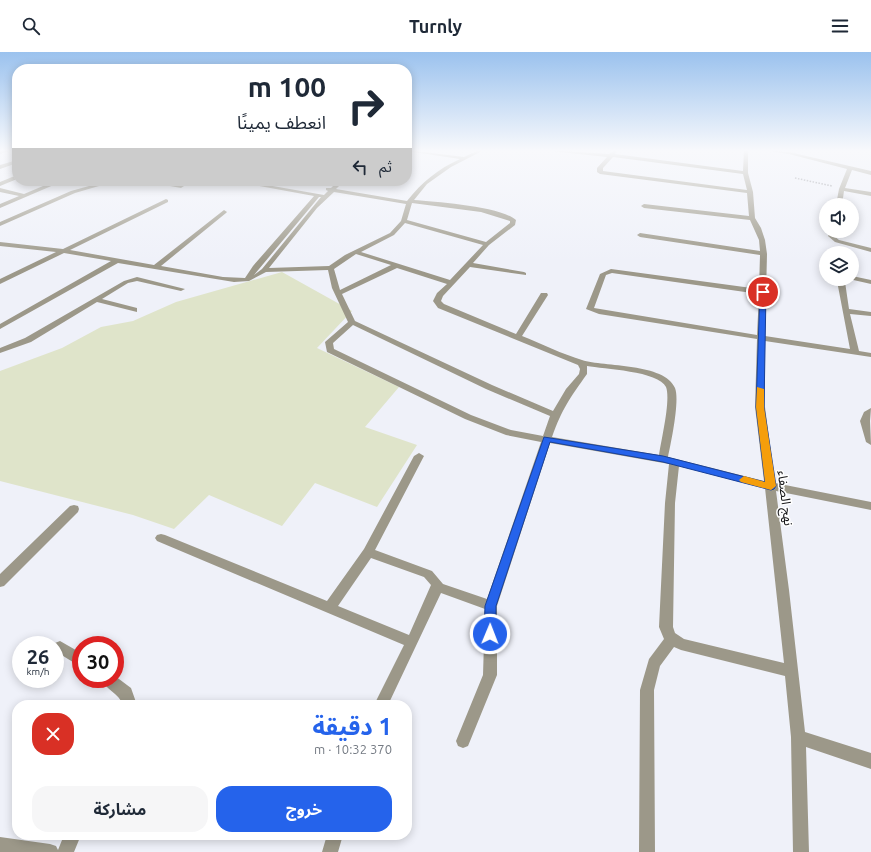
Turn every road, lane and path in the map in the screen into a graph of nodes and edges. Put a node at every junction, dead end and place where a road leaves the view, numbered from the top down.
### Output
1 (45, 187) edge
2 (94, 187) edge
3 (271, 187) edge
4 (335, 187) edge
5 (421, 187) edge
6 (715, 187) edge
7 (749, 187) edge
8 (835, 187) edge
9 (325, 189) joint
10 (842, 189) junction
11 (0, 190) edge
12 (332, 190) junction
13 (750, 192) junction
14 (871, 194) edge
15 (25, 196) junction
16 (321, 196) junction
17 (840, 198) edge
18 (166, 201) dead end
19 (409, 202) junction
20 (0, 206) edge
21 (644, 206) dead end
22 (224, 212) dead end
23 (752, 218) junction
24 (404, 222) junction
25 (0, 224) edge
26 (640, 235) dead end
27 (833, 238) edge
28 (488, 244) junction
29 (1, 245) edge
30 (871, 250) edge
31 (63, 251) junction
32 (356, 252) junction
33 (764, 254) junction
34 (118, 260) junction
35 (397, 265) junction
36 (470, 265) junction
37 (157, 266) junction
38 (331, 268) junction
39 (264, 270) junction
40 (524, 274) dead end
41 (859, 279) edge
42 (247, 280) junction
43 (0, 282) edge
44 (871, 282) edge
45 (452, 283) junction
46 (840, 286) edge
47 (181, 289) dead end
48 (763, 292) junction
49 (339, 293) junction
50 (544, 295) dead end
51 (96, 300) junction
52 (134, 310) dead end
53 (847, 311) junction
54 (871, 314) edge
55 (352, 322) junction
56 (0, 327) edge
57 (760, 336) junction
58 (518, 337) junction
59 (0, 351) edge
60 (855, 352) junction
61 (871, 355) edge
62 (581, 363) junction
63 (871, 411) edge
64 (555, 415) junction
65 (547, 439) junction
66 (871, 442) edge
67 (419, 456) dead end
68 (668, 460) junction
69 (771, 486) junction
70 (871, 506) edge
71 (74, 509) dead end
72 (161, 538) dead end
73 (368, 552) junction
74 (0, 582) edge
75 (438, 587) junction
76 (491, 606) junction
77 (330, 608) junction
78 (672, 639) junction
79 (412, 642) junction
80 (791, 671) junction
81 (120, 688) edge
82 (128, 700) edge
83 (383, 700) edge
84 (798, 737) junction
85 (463, 741) dead end
86 (871, 761) edge
87 (71, 840) edge
88 (334, 840) edge
89 (0, 845) edge
90 (50, 852) edge
91 (65, 852) edge
92 (330, 852) edge
93 (647, 852) edge
94 (801, 852) edge

1 - 15 street
2 - 25 street
3 - 16 street
4 - 12 street
5 - 19 street
6 - 13 street
7 - 13 street, نهج الصفاء
8 - 10 path
9 - 12 street
9 - 16 street
10 - 14 street
10 - 17 street
11 - 15 street
12 - 16 street
12 - 19 street
13 - 23 street, نهج الصفاء
15 - 20 street
16 - 39 street
16 - 42 street
18 - 31 street
19 - 24 street
19 - 28 street
21 - 23 street
22 - 37 street
23 - 33 street, نهج الصفاء
24 - 28 street
24 - 32 street
26 - 33 street
27 - 30 street
28 - 36 street
29 - 31 street
31 - 34 street
31 - 43 street
32 - 35 street
32 - 38 street
33 - 48 street, نهج الصفاء
34 - 37 street
34 - 56 street
35 - 45 street
35 - 49 street
36 - 40 street
36 - 45 street
37 - 42 street
38 - 39 street
38 - 49 street
39 - 42 street
41 - 44 street
45 - 58 street
46 - 53 street
47 - 51 street
48 - 57 street, نهج الصفاء
48 - 57 street
49 - 55 street
50 - 58 street
51 - 52 street
51 - 59 street
53 - 54 street
53 - 60 street
55 - 64 street
55 - 65 street
57 - 60 street
57 - 69 street, نهج الصفاء
58 - 62 street
60 - 61 street
62 - 64 street
62 - 68 street
63 - 66 street
64 - 65 street
65 - 68 street
65 - 76 street
67 - 73 street
68 - 69 street
68 - 78 street
69 - 70 street
69 - 80 street, نهج الصفاء
71 - 74 street
72 - 77 street
73 - 75 street
73 - 77 street
75 - 76 street
75 - 79 street
76 - 85 street
77 - 79 street
78 - 80 street
78 - 93 street
79 - 83 street
80 - 84 street, نهج الصفاء
81 - 82 street
84 - 86 street
84 - 94 street, نهج الصفاء
87 - 91 street
88 - 92 street
89 - 90 street

